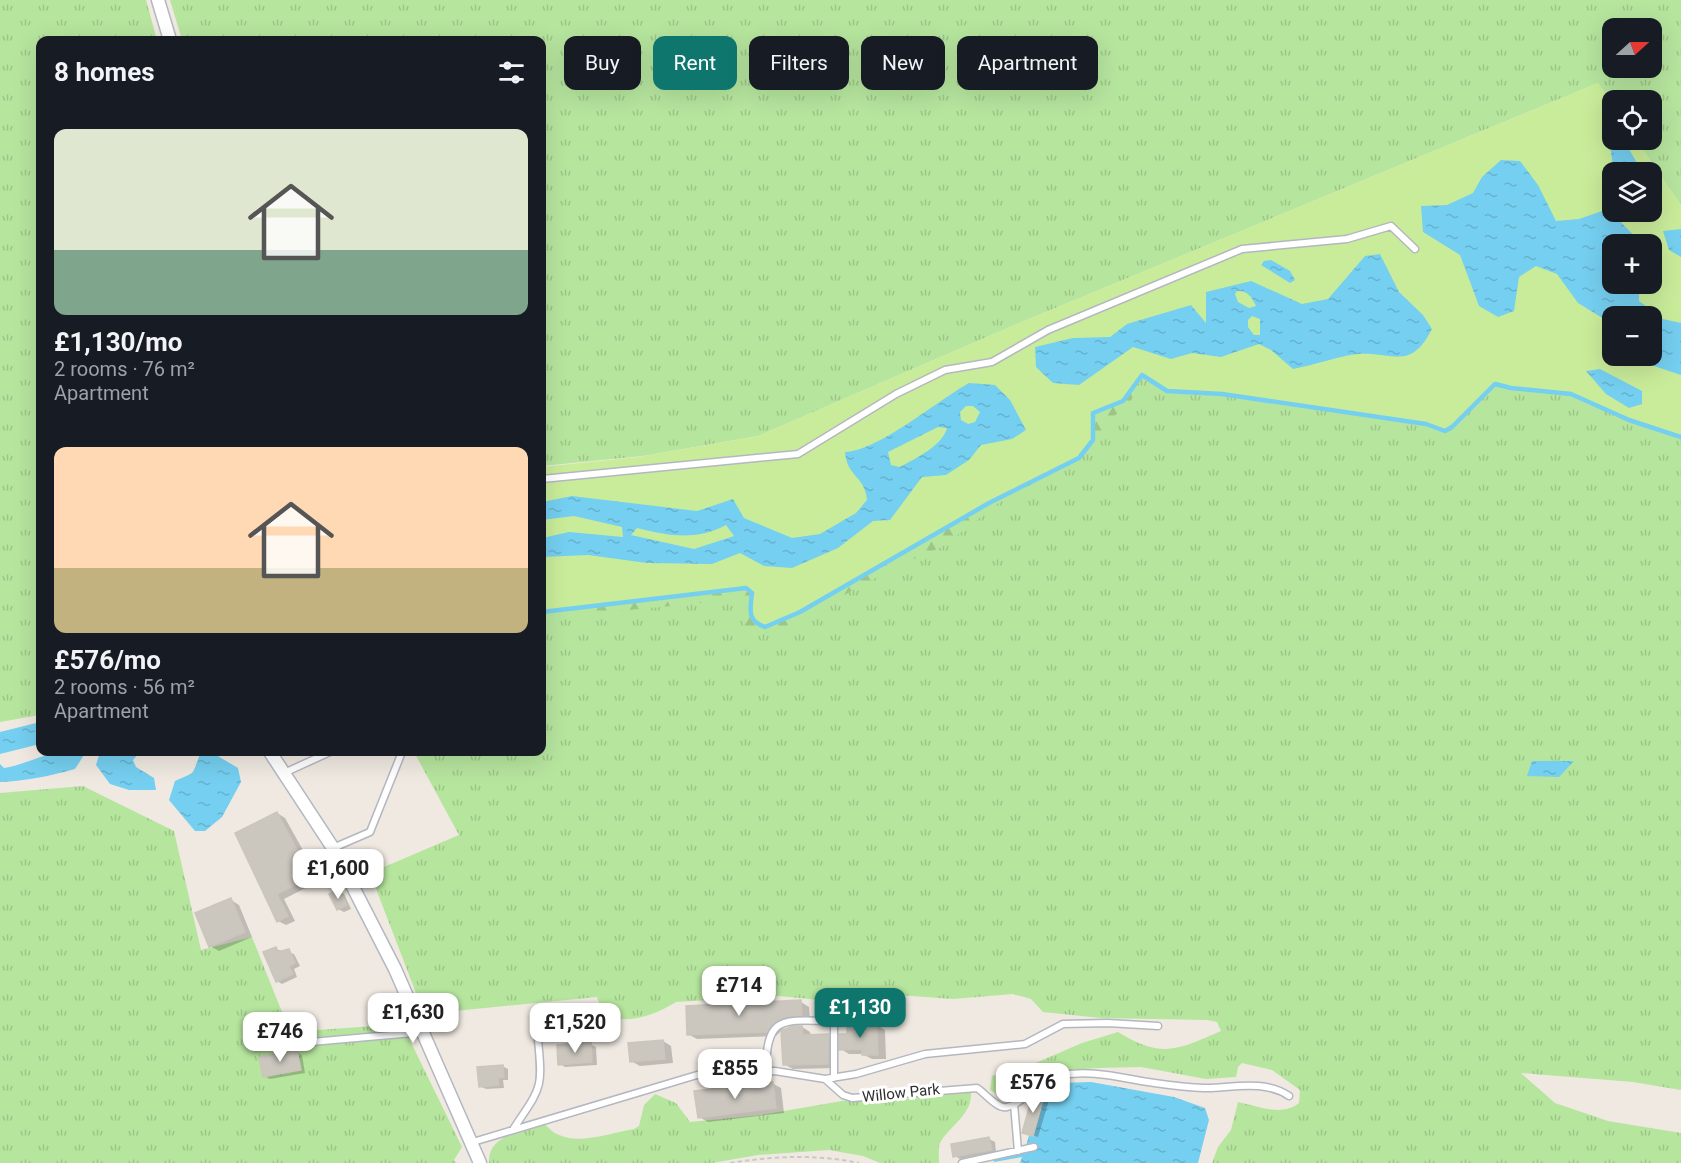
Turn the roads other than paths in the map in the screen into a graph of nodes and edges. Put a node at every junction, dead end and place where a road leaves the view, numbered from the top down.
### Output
1 (158, 0) edge
2 (169, 36) edge
3 (1415, 249) dead end
4 (546, 478) edge
5 (273, 756) edge
6 (321, 756) edge
7 (400, 756) edge
8 (284, 773) junction
9 (333, 848) junction
10 (1158, 1026) dead end
11 (422, 1027) junction
12 (538, 1041) dead end
13 (255, 1047) dead end
14 (766, 1071) junction
15 (834, 1078) junction
16 (825, 1079) junction
17 (1289, 1096) dead end
18 (1014, 1104) junction
19 (513, 1128) junction
20 (473, 1143) junction
21 (1034, 1147) dead end
22 (1018, 1151) junction
23 (480, 1163) edge
24 (962, 1163) edge

1 - 2 street
3 - 4 lane
5 - 8 street
6 - 8 lane
7 - 9 lane
8 - 9 street
9 - 11 street
10 - 15 lane
11 - 13 lane
11 - 20 street
12 - 19 lane
14 - 15 lane
14 - 16 lane, Willow Park
14 - 19 lane, Willow Park
15 - 16 lane
16 - 18 lane, Willow Park
17 - 18 lane
18 - 22 lane
19 - 20 lane, Willow Park
20 - 23 street
21 - 22 lane
22 - 24 lane

